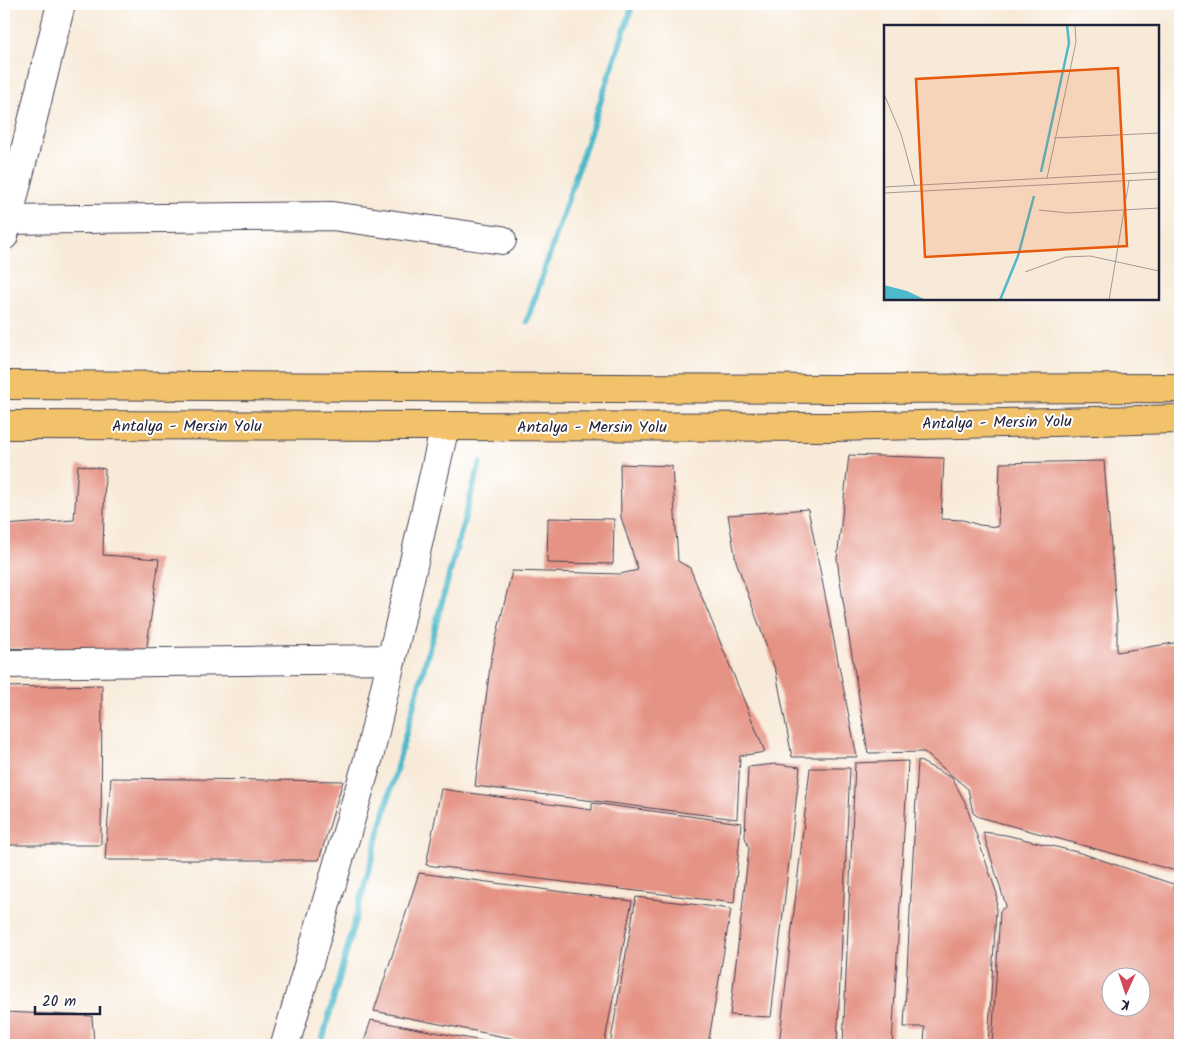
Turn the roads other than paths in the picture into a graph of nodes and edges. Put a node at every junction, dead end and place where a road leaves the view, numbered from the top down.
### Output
1 (61, 4) edge
2 (5, 226) edge
3 (502, 240) dead end
4 (4, 385) edge
5 (1180, 388) edge
6 (1180, 419) edge
7 (4, 425) edge
8 (444, 426) junction
9 (392, 659) junction
10 (4, 664) edge
11 (285, 1045) edge

1 - 2 street
2 - 3 street
4 - 5 highway, Antalya - Mersin Yolu
6 - 8 highway, Antalya - Mersin Yolu
7 - 8 highway, Antalya - Mersin Yolu
8 - 9 street
9 - 10 street
9 - 11 street

